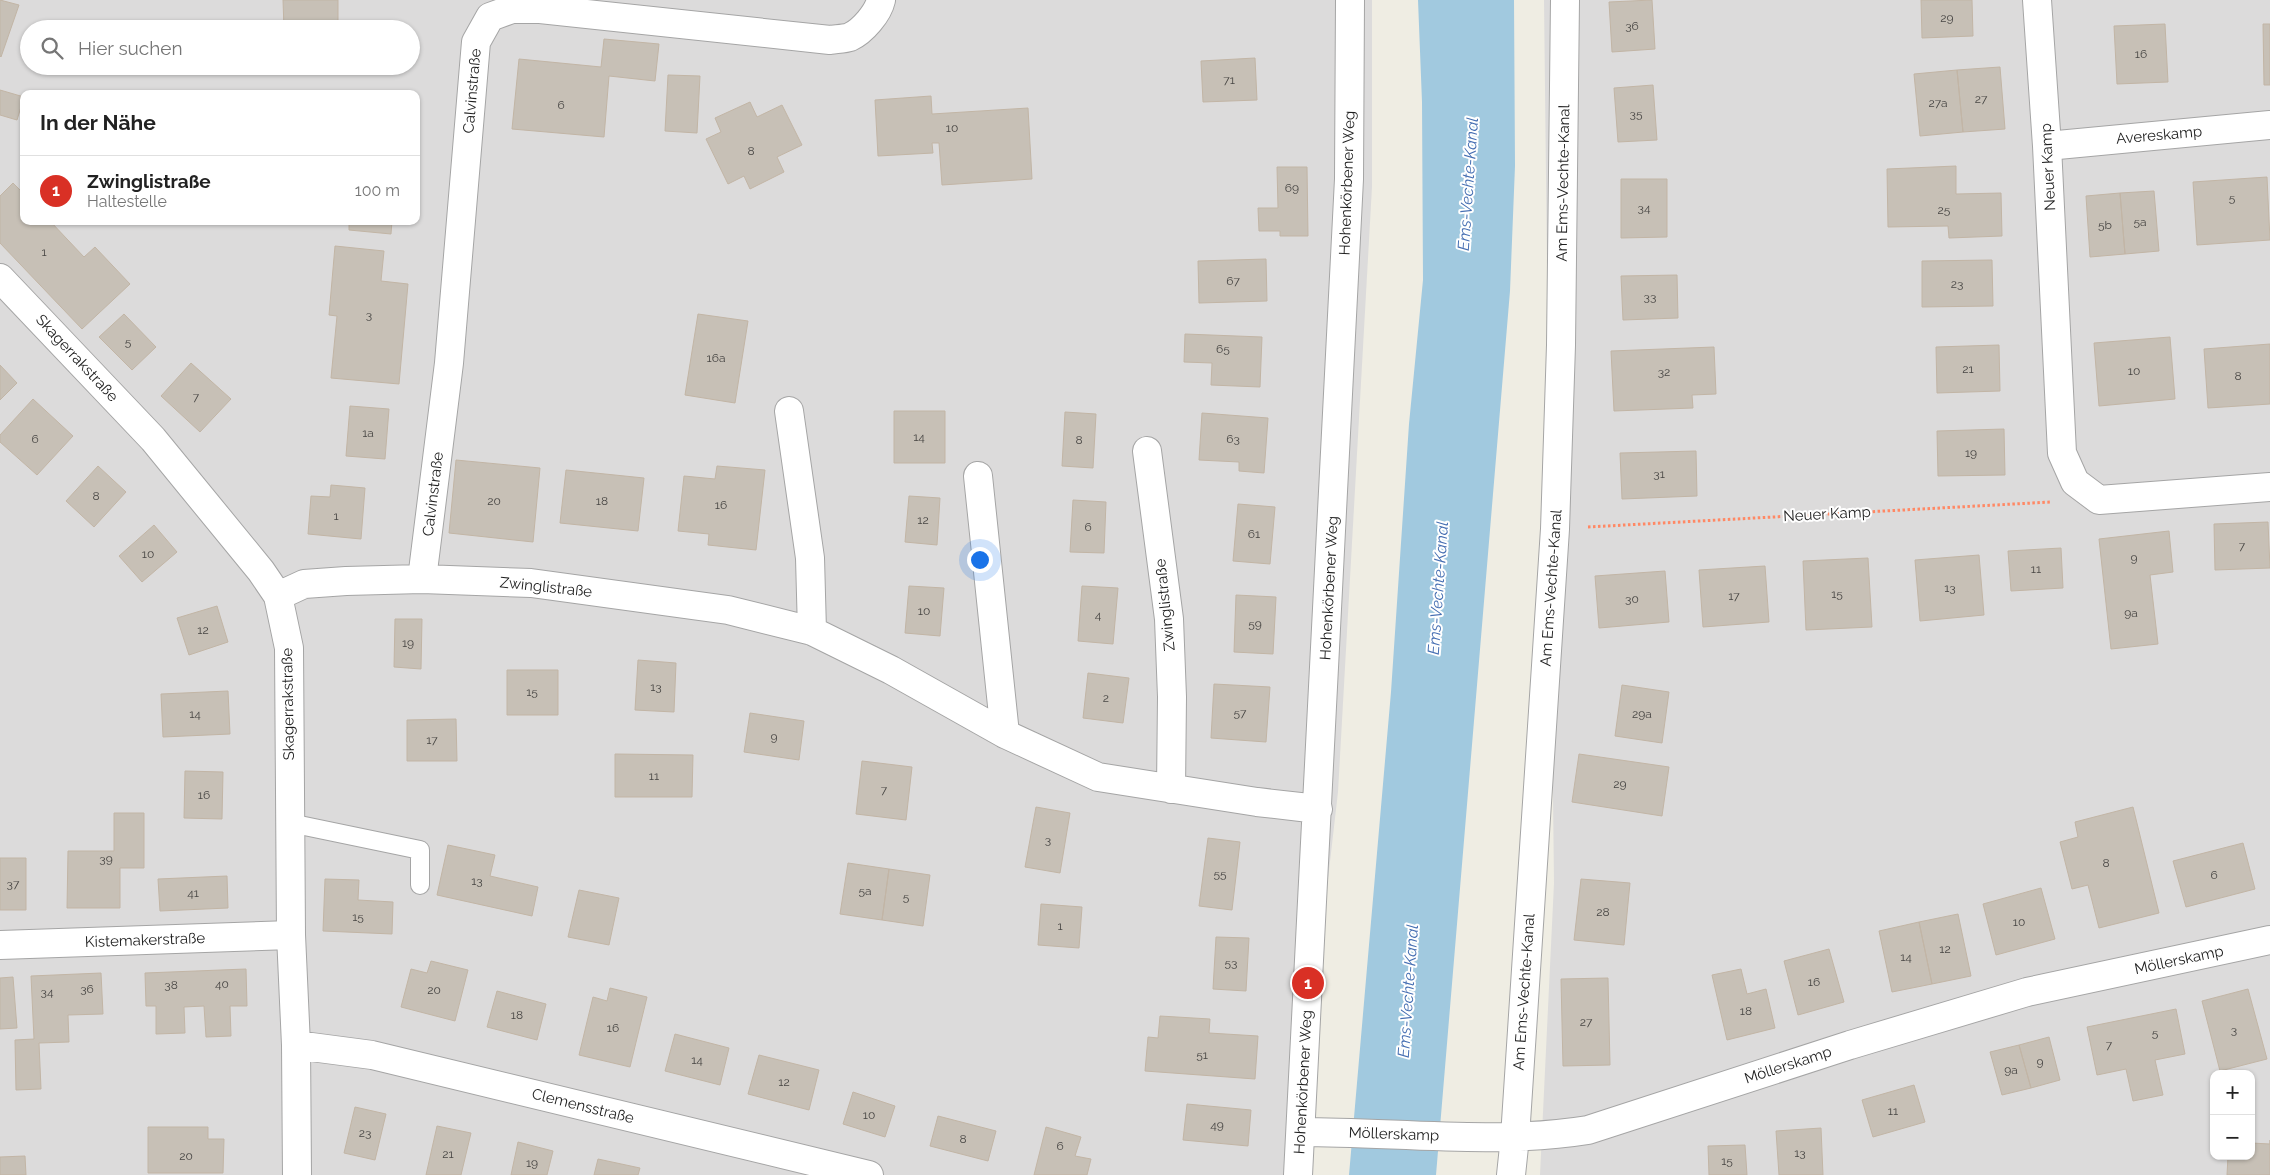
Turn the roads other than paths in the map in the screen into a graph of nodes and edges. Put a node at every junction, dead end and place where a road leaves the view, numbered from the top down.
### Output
1 (881, 0) edge
2 (1350, 0) edge
3 (1565, 0) edge
4 (2037, 0) edge
5 (2270, 125) edge
6 (2047, 146) junction
7 (0, 278) edge
8 (789, 410) dead end
9 (1147, 451) dead end
10 (978, 476) dead end
11 (2270, 487) edge
12 (422, 579) junction
13 (278, 596) junction
14 (812, 631) junction
15 (1004, 734) junction
16 (1171, 789) junction
17 (1318, 809) junction
18 (290, 823) junction
19 (420, 885) dead end
20 (291, 935) junction
21 (2270, 940) edge
22 (0, 946) edge
23 (296, 1045) junction
24 (1301, 1132) junction
25 (1515, 1137) junction
26 (297, 1175) edge
27 (869, 1175) edge
28 (1298, 1175) edge
29 (1511, 1175) edge

1 - 12 street, Calvinstraße
2 - 17 street, Hohenkörbener Weg
3 - 25 street, Am Ems-Vechte-Kanal
4 - 6 street, Neuer Kamp
5 - 6 street, Avereskamp
6 - 11 street, Neuer Kamp
7 - 13 street, Skagerrakstraße
8 - 14 street
9 - 16 street, Zwinglistraße
10 - 15 street
12 - 13 street, Zwinglistraße
12 - 14 street, Zwinglistraße
13 - 18 street, Skagerrakstraße
14 - 15 street, Zwinglistraße
15 - 16 street, Zwinglistraße
16 - 17 street, Zwinglistraße
17 - 24 street, Hohenkörbener Weg
18 - 19 lane
18 - 20 street, Skagerrakstraße
20 - 22 street, Kistemakerstraße
20 - 23 street, Skagerrakstraße
21 - 25 street, Möllerskamp
23 - 26 street, Skagerrakstraße
23 - 27 street, Clemensstraße
24 - 25 street, Möllerskamp
24 - 28 street, Hohenkörbener Weg
25 - 29 street, Am Ems-Vechte-Kanal

